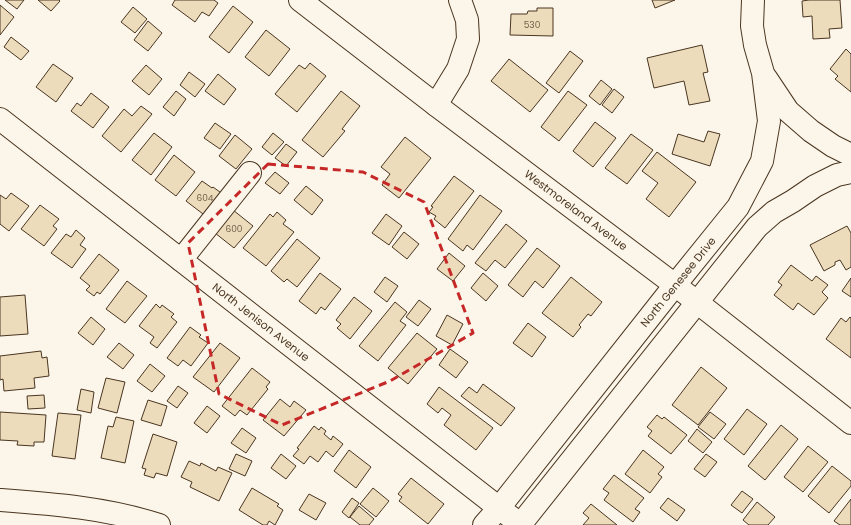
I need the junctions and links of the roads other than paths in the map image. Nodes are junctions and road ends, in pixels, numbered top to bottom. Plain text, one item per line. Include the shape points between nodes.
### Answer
1 (300, 0) edge
2 (460, 0) edge
3 (753, 0) edge
4 (763, 73) junction
5 (436, 105) junction
6 (0, 119) edge
7 (851, 155) edge
8 (851, 172) edge
9 (250, 173) dead end
10 (747, 190) junction
11 (774, 212) junction
12 (181, 260) junction
13 (675, 284) junction
14 (697, 302) junction
15 (851, 423) edge
16 (0, 500) edge
17 (499, 508) junction
18 (159, 525) edge
19 (484, 525) edge
20 (520, 525) edge

1 - 5 street, Westmoreland Avenue
2 - 5 street via 467,20 468,39 458,69
3 - 4 street, North Genesee Drive via 752,26
4 - 7 street via 788,112 811,131
4 - 10 street, North Genesee Drive via 769,121 762,161
5 - 13 street, Westmoreland Avenue
6 - 12 street, North Jenison Avenue
8 - 11 street via 837,175
9 - 12 street
10 - 11 street
10 - 13 street, North Genesee Drive via 738,207
11 - 14 street via 757,227
12 - 17 street, North Jenison Avenue
13 - 14 street, Westmoreland Avenue
13 - 17 street, North Genesee Drive
14 - 15 street, Westmoreland Avenue
14 - 20 street
16 - 18 street via 104,511
17 - 19 street, North Genesee Drive
17 - 20 street, North Jenison Avenue

